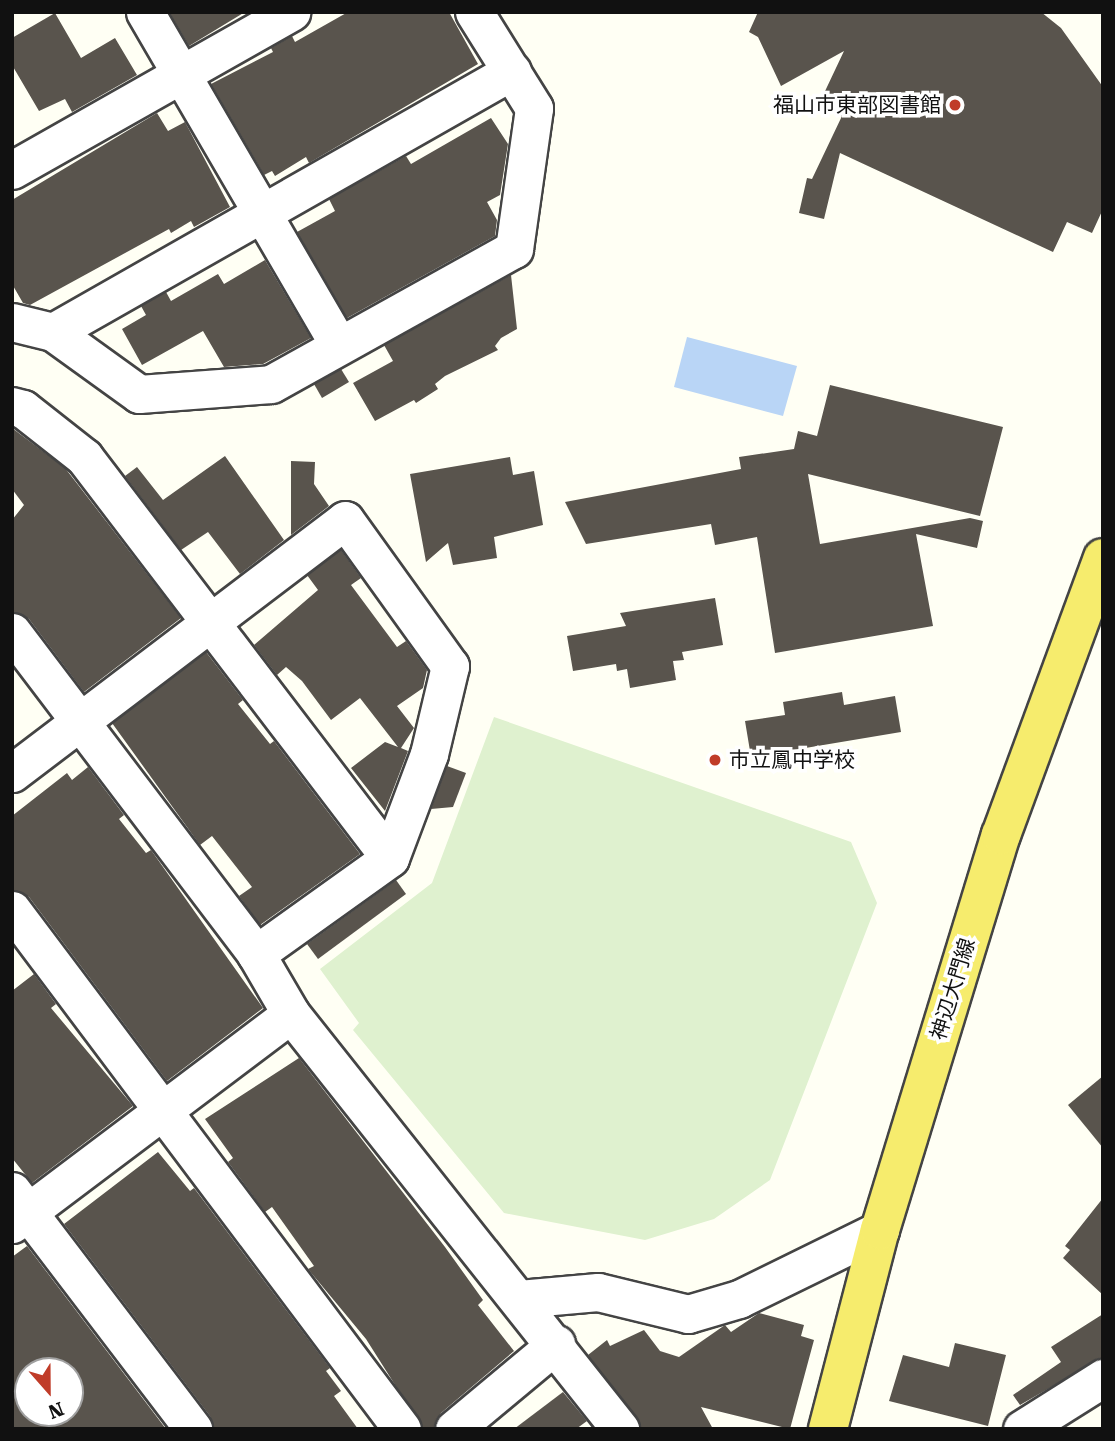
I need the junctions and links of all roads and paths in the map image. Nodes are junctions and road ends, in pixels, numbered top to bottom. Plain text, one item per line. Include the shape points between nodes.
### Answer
1 (145, 12) edge
2 (291, 12) edge
3 (474, 12) edge
4 (512, 71) junction
5 (181, 74) junction
6 (12, 170) edge
7 (261, 210) junction
8 (12, 322) edge
9 (53, 332) junction
10 (340, 345) junction
11 (12, 406) edge
12 (1103, 558) edge
13 (213, 621) junction
14 (12, 632) edge
15 (79, 722) junction
16 (12, 773) edge
17 (390, 858) junction
18 (12, 910) edge
19 (256, 954) junction
20 (291, 1014) junction
21 (161, 1112) junction
22 (17, 1209) edge
23 (880, 1230) junction
24 (519, 1299) junction
25 (556, 1344) junction
26 (1103, 1378) edge
27 (193, 1429) edge
28 (402, 1429) edge
29 (454, 1429) edge
30 (620, 1429) edge
31 (828, 1429) edge
32 (1022, 1429) edge

1 - 5 street
2 - 5 street
3 - 4 street
4 - 7 street
4 - 10 street via 534,108 514,249
5 - 6 street
5 - 7 street
7 - 9 street
7 - 10 street
8 - 9 street
9 - 10 street via 139,394 271,384
11 - 13 street via 23,409 84,457
12 - 23 main road, 神辺大門線 via 1001,835
13 - 15 street
13 - 17 street
13 - 17 street via 345,520 450,666 429,754
14 - 15 street
15 - 16 street
15 - 19 street
17 - 19 street
18 - 21 street
19 - 20 street
20 - 21 street
20 - 24 street
21 - 22 street
21 - 28 street
22 - 27 street
23 - 24 street via 739,1299 688,1314 597,1292
23 - 31 main road, 神辺大門線
24 - 25 street
25 - 29 street
25 - 30 street
26 - 32 street

